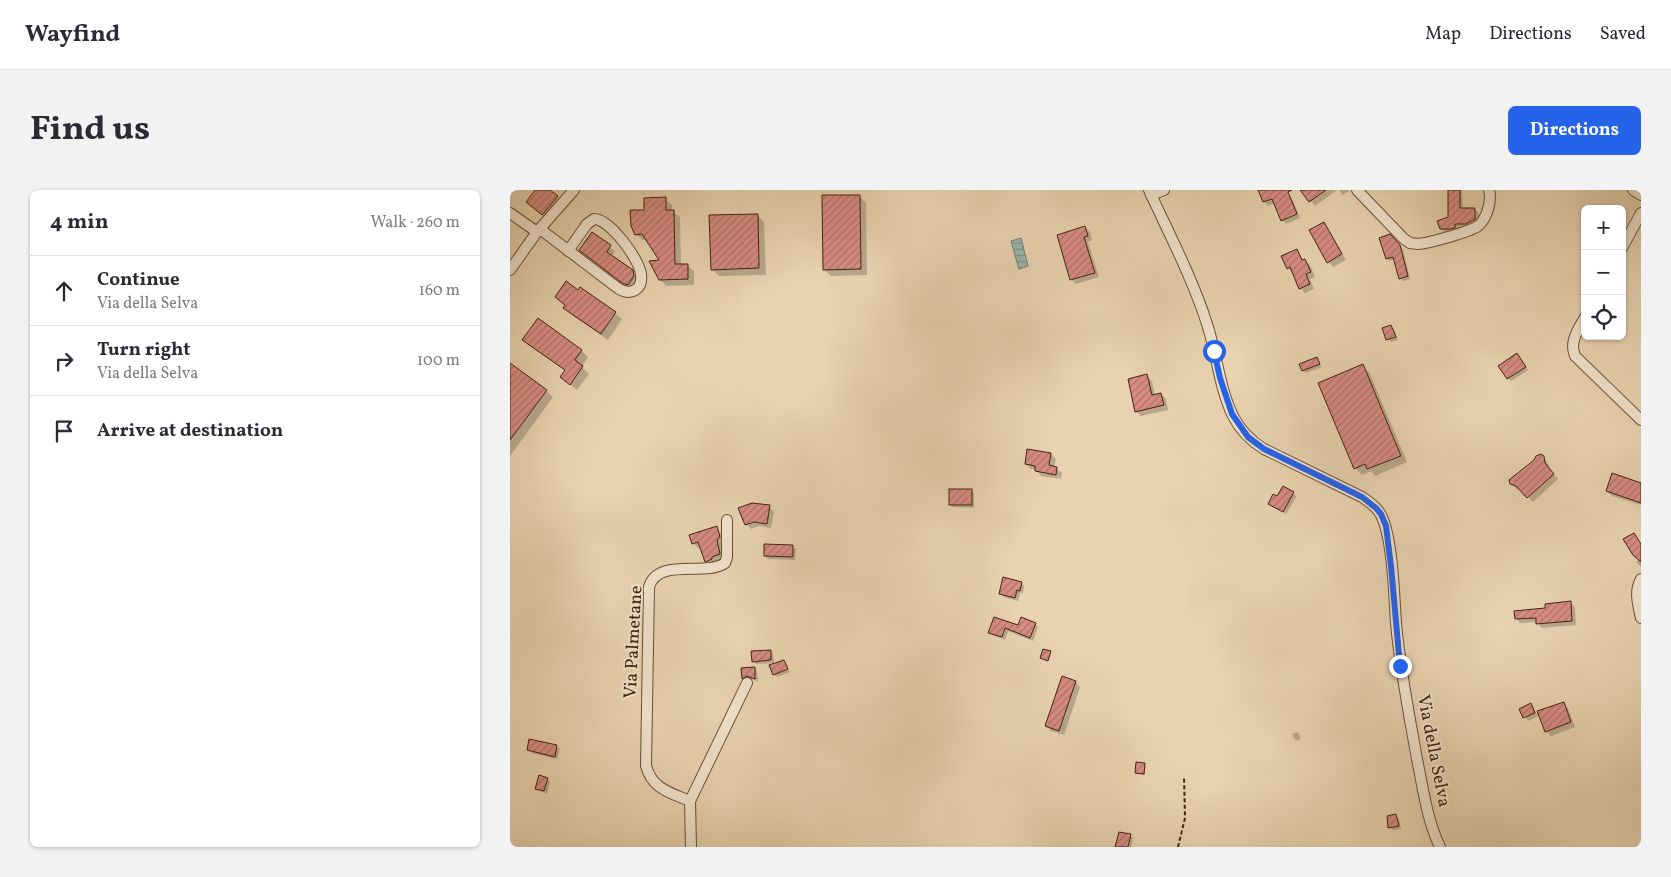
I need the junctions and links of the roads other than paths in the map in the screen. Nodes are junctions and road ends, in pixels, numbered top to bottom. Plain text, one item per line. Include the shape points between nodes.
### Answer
1 (574, 190) edge
2 (1164, 190) edge
3 (1357, 190) edge
4 (1489, 190) edge
5 (1633, 190) edge
6 (1150, 192) edge
7 (1641, 195) edge
8 (510, 213) edge
9 (1641, 213) edge
10 (538, 231) junction
11 (1626, 241) edge
12 (568, 251) junction
13 (510, 270) edge
14 (1581, 325) edge
15 (1641, 420) edge
16 (727, 520) dead end
17 (1641, 579) edge
18 (1641, 618) edge
19 (747, 683) dead end
20 (690, 801) junction
21 (691, 847) edge
22 (1440, 847) edge

1 - 10 street
2 - 6 street
3 - 4 street via 1404,239 1418,244 1477,226 1484,218 1490,199
5 - 7 street
6 - 22 street, Via della Selva via 1206,319 1223,388 1240,426 1264,449 1370,502 1383,518 1405,693 1430,819
8 - 10 street
9 - 11 street
10 - 12 street
10 - 13 street
12 - 12 street via 622,291 630,293 640,284 638,265 620,237 602,220 594,219 587,224
14 - 15 street via 1573,340 1575,356
16 - 20 street, Via Palmetane via 727,558 723,565 664,572 653,578 649,587 646,766 656,786
17 - 18 street via 1637,590
19 - 20 street
20 - 21 street

